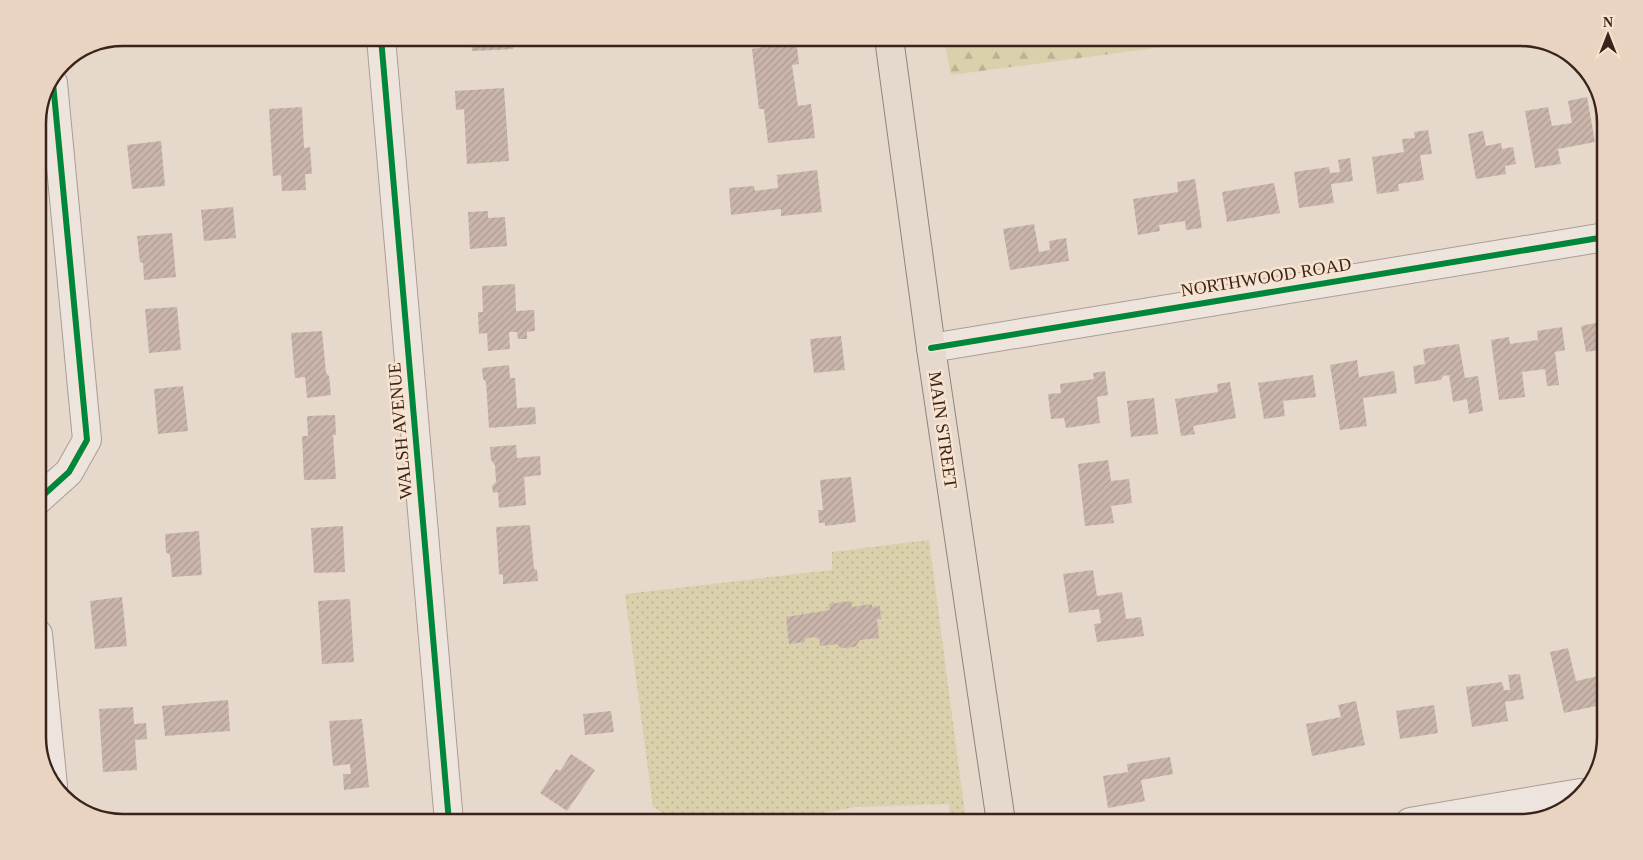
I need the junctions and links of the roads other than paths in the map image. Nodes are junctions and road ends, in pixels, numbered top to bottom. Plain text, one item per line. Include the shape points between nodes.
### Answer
1 (382, 46) edge
2 (890, 46) edge
3 (54, 90) edge
4 (1597, 238) edge
5 (931, 348) junction
6 (46, 493) edge
7 (46, 715) edge
8 (51, 764) edge
9 (1572, 794) edge
10 (448, 814) edge
11 (1000, 814) edge
12 (1457, 814) edge

1 - 10 street, WALSH AVENUE
2 - 5 main road, MAIN STREET
3 - 6 street via 87,440 69,472
4 - 5 street, NORTHWOOD ROAD
5 - 11 main road, MAIN STREET
7 - 8 street
9 - 12 street

